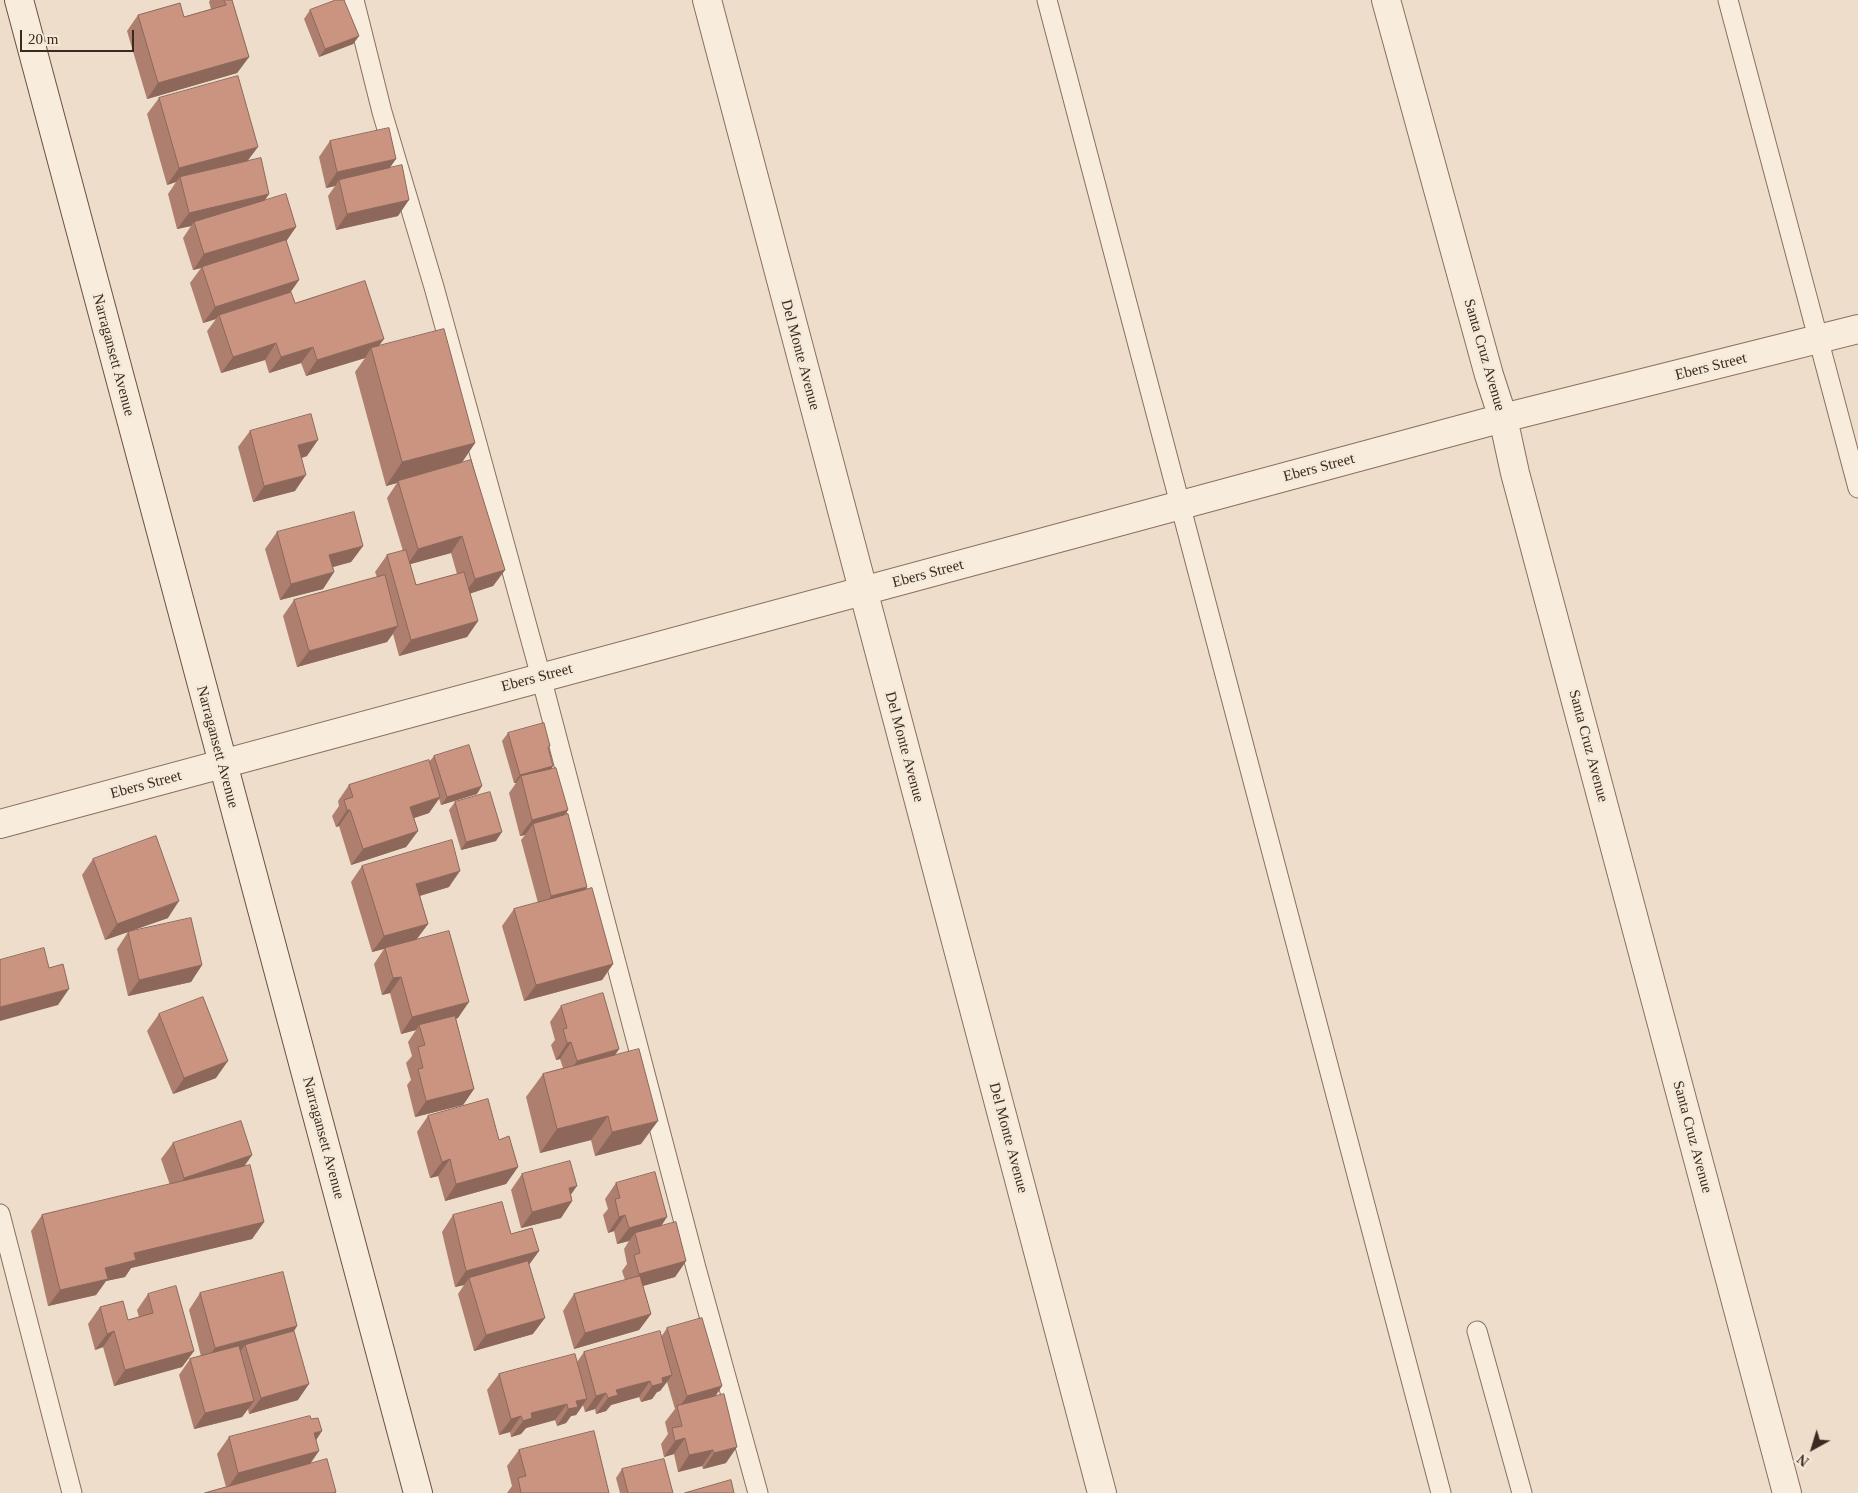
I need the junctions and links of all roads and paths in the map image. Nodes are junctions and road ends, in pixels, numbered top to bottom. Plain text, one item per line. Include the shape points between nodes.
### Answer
1 (19, 0) edge
2 (354, 0) edge
3 (707, 0) edge
4 (1047, 0) edge
5 (1386, 0) edge
6 (1728, 0) edge
7 (1858, 329) edge
8 (1818, 340) junction
9 (1503, 418) junction
10 (1858, 488) edge
11 (1180, 506) junction
12 (863, 591) junction
13 (541, 677) junction
14 (222, 765) junction
15 (0, 824) edge
16 (0, 1214) edge
17 (1477, 1331) dead end
18 (72, 1493) edge
19 (418, 1493) edge
20 (758, 1493) edge
21 (1102, 1493) edge
22 (1441, 1493) edge
23 (1522, 1493) edge
24 (1787, 1493) edge

1 - 14 street, Narragansett Avenue
2 - 13 lane via 382,112 434,286
3 - 12 street, Del Monte Avenue
4 - 11 lane
5 - 9 street, Santa Cruz Avenue
6 - 8 lane
7 - 8 street, Ebers Street
8 - 9 street, Ebers Street
8 - 10 lane
9 - 11 street, Ebers Street
9 - 24 street, Santa Cruz Avenue
11 - 12 street, Ebers Street
11 - 22 lane
12 - 13 street, Ebers Street
12 - 21 street, Del Monte Avenue
13 - 14 street, Ebers Street
13 - 20 lane
14 - 15 street, Ebers Street
14 - 19 street, Narragansett Avenue
16 - 18 lane
17 - 23 lane

